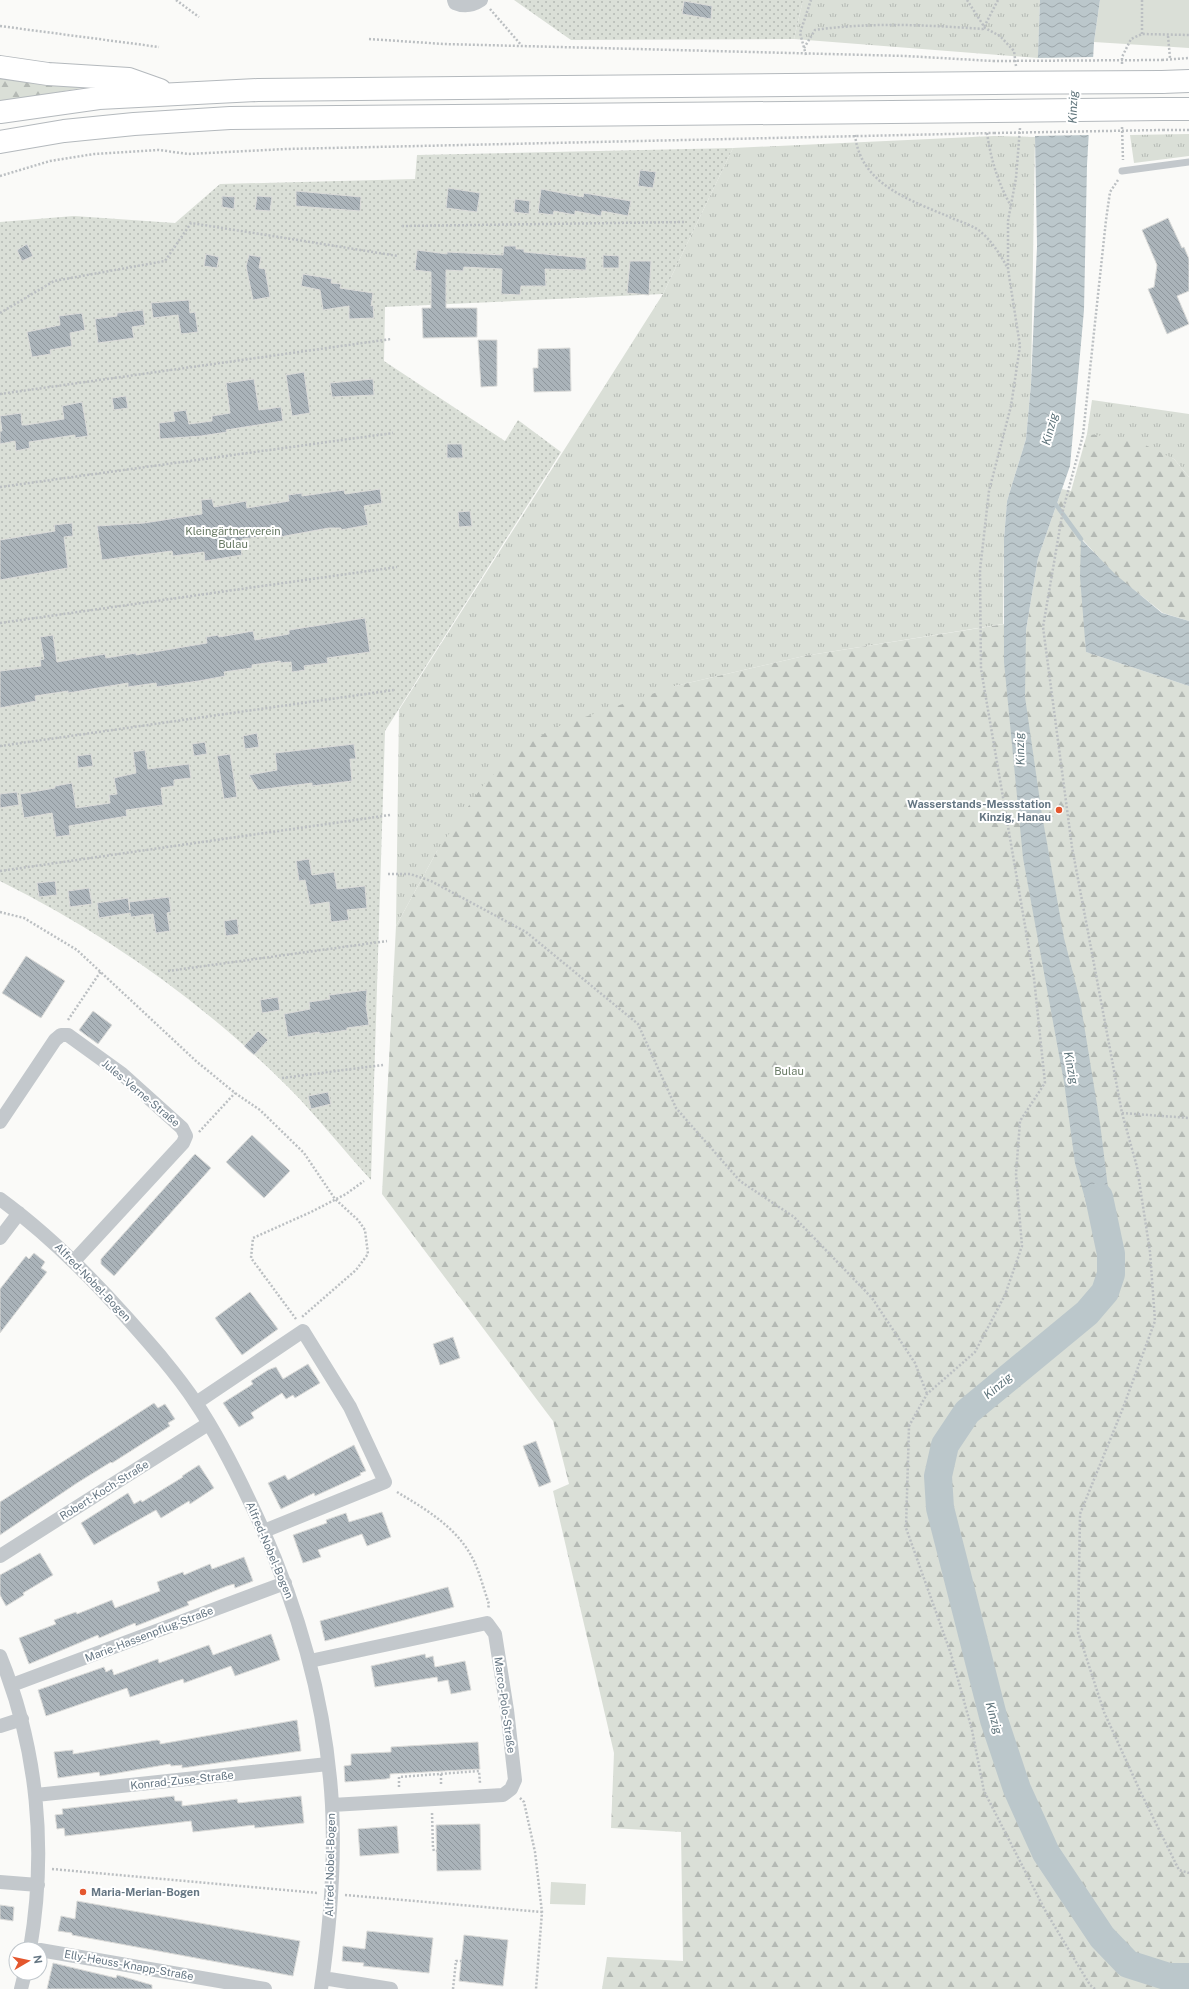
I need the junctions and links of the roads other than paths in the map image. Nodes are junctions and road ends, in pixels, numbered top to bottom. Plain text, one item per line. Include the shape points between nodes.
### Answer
1 (454, 0) edge
2 (485, 3) edge
3 (0, 66) edge
4 (1189, 82) edge
5 (169, 93) junction
6 (1189, 109) edge
7 (0, 112) edge
8 (0, 142) edge
9 (1189, 162) edge
10 (1122, 171) road end
11 (0, 1122) edge
12 (0, 1199) edge
13 (19, 1213) junction
14 (0, 1238) edge
15 (74, 1261) junction
16 (196, 1403) junction
17 (208, 1424) junction
18 (264, 1531) junction
19 (0, 1556) edge
20 (285, 1583) junction
21 (0, 1656) edge
22 (310, 1662) junction
23 (12, 1686) junction
24 (22, 1719) junction
25 (0, 1726) edge
26 (328, 1764) junction
27 (36, 1795) junction
28 (332, 1804) junction
29 (0, 1882) edge
30 (38, 1885) junction
31 (34, 1941) edge
32 (48, 1952) edge
33 (322, 1984) edge
34 (265, 1989) edge
35 (391, 1989) edge

1 - 2 street via 462,6
3 - 5 highway via 48,74 129,79
4 - 5 highway, bridge via 314,89
5 - 7 highway via 99,98
6 - 8 highway, bridge via 1162,119 994,111 230,118 64,131
9 - 10 lane
11 - 15 street, Jules-Verne-Straße via 55,1040 61,1035 68,1035 122,1074 182,1128 186,1136 183,1143
12 - 13 street, Alfred-Nobel-Bogen
13 - 14 street
13 - 15 street, Alfred-Nobel-Bogen
15 - 16 street, Alfred-Nobel-Bogen via 158,1352
16 - 17 street, Alfred-Nobel-Bogen
16 - 18 street via 303,1331 350,1407 384,1482
17 - 18 street, Alfred-Nobel-Bogen via 230,1461
17 - 19 street, Robert-Koch-Straße
18 - 20 street, Alfred-Nobel-Bogen
20 - 22 street, Alfred-Nobel-Bogen
20 - 23 street, Marie-Hassenpflug-Straße
21 - 23 street
22 - 26 street, Alfred-Nobel-Bogen
22 - 28 street, Marco-Polo-Straße via 486,1623 495,1634 507,1710 515,1780 511,1789 503,1794
23 - 24 street
24 - 25 street
24 - 27 street
26 - 27 street, Konrad-Zuse-Straße
26 - 28 street, Alfred-Nobel-Bogen
27 - 30 street
28 - 33 street, Alfred-Nobel-Bogen via 331,1894
29 - 30 street
30 - 31 street
32 - 34 street, Elly-Heuss-Knapp-Straße
33 - 35 street

